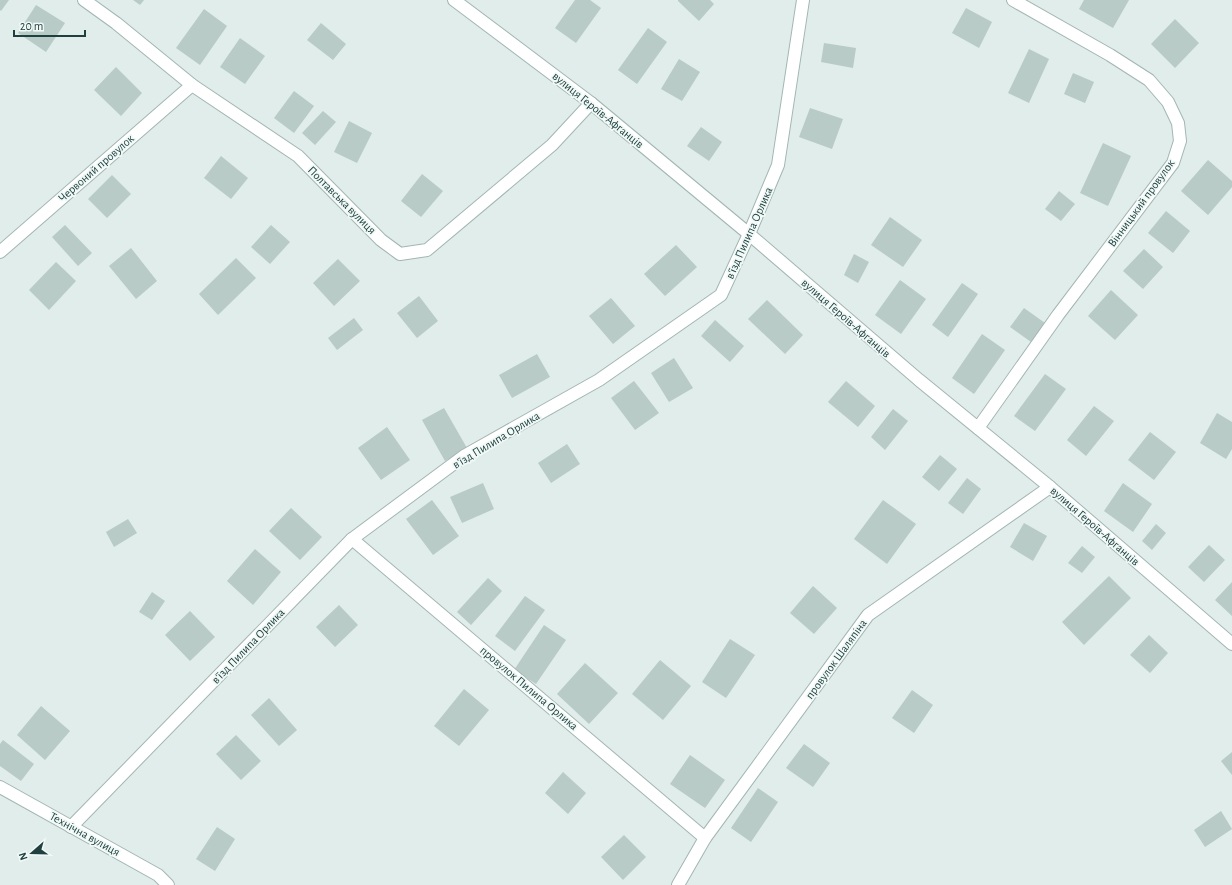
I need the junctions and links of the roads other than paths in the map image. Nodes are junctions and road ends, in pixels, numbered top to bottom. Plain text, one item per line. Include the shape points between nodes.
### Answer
1 (84, 0) edge
2 (454, 0) edge
3 (803, 0) edge
4 (1013, 0) edge
5 (192, 84) junction
6 (590, 103) junction
7 (749, 234) junction
8 (0, 252) edge
9 (978, 428) junction
10 (1050, 487) junction
11 (352, 539) junction
12 (1232, 644) edge
13 (0, 787) edge
14 (71, 827) junction
15 (705, 838) junction
16 (168, 885) edge
17 (678, 885) edge

1 - 5 street, Полтавська вулиця
2 - 6 street, вулиця Героїв-Афганців
3 - 7 street, в'їзд Пилипа Орлика via 778,165
4 - 9 street, Вінницький провулок via 1149,80 1168,102 1178,123 1180,141 1173,164 1058,315
5 - 6 street, Полтавська вулиця via 298,156 380,240 400,254 427,250 552,146
5 - 8 street, Червоний провулок
6 - 7 street, вулиця Героїв-Афганців
7 - 9 street, вулиця Героїв-Афганців
7 - 11 street, в'їзд Пилипа Орлика via 721,295 599,380 464,456
9 - 10 street, вулиця Героїв-Афганців
10 - 12 street, вулиця Героїв-Афганців
10 - 15 street, провулок Шаляпіна via 868,615
11 - 14 street, в'їзд Пилипа Орлика
11 - 15 street, провулок Пилипа Орлика
13 - 14 street, Технічна вулиця
14 - 16 street, Технічна вулиця via 158,875
15 - 17 street, провулок Шаляпіна

